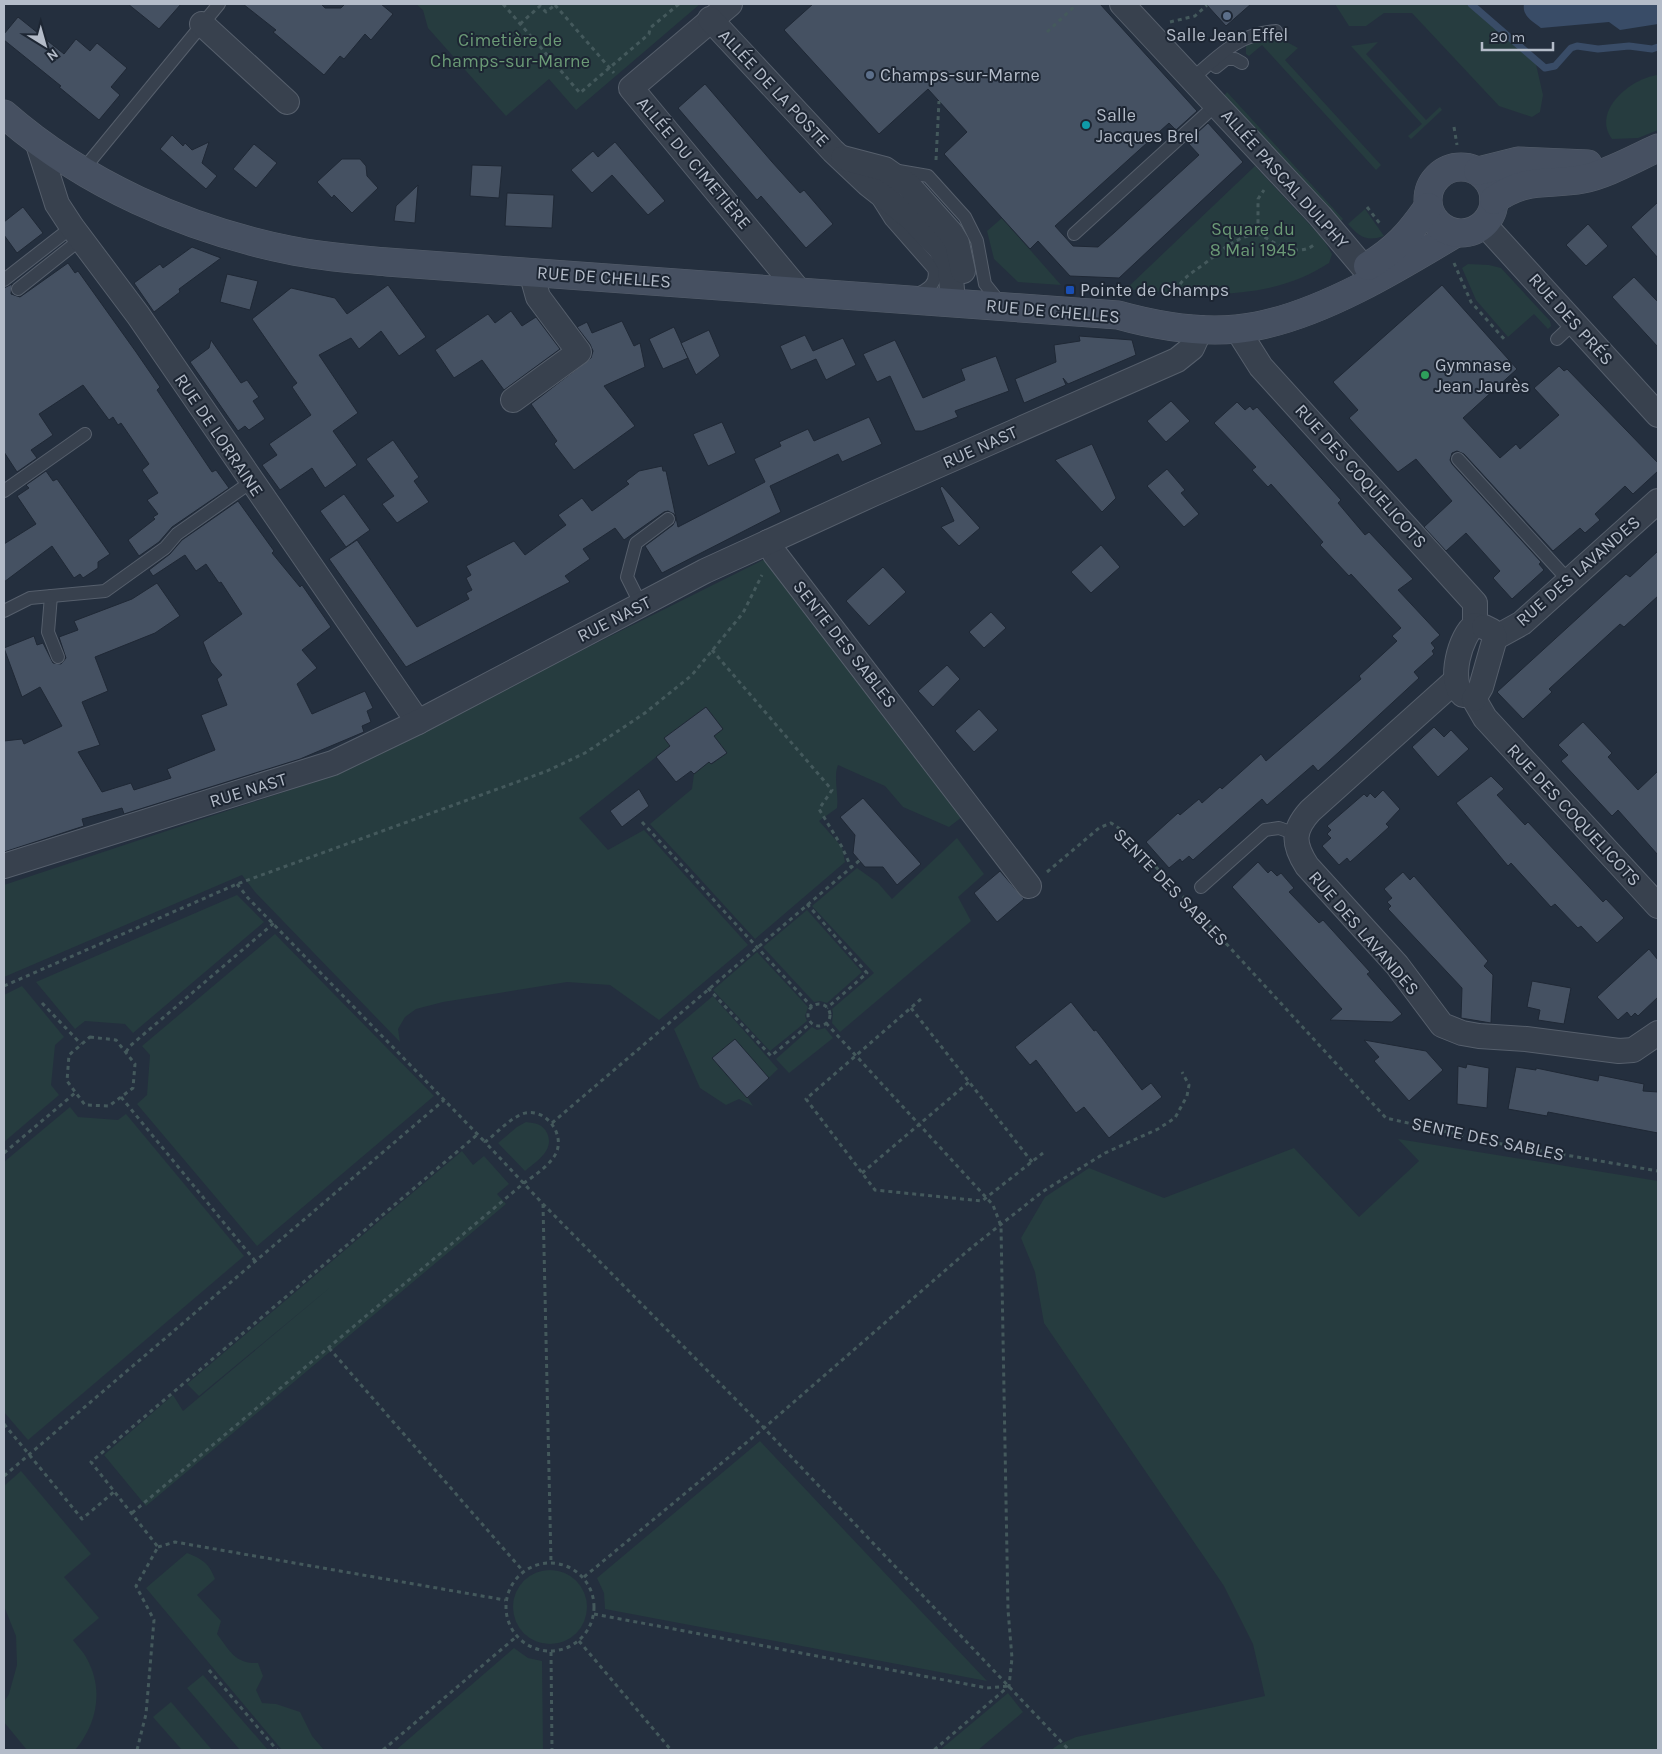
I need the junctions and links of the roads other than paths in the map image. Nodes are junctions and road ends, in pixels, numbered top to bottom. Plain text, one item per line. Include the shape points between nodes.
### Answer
1 (218, 4) edge
2 (730, 4) edge
3 (1122, 4) edge
4 (710, 20) junction
5 (202, 24) junction
6 (1276, 31) dead end
7 (1242, 63) dead end
8 (1195, 81) junction
9 (287, 102) dead end
10 (1217, 104) junction
11 (4, 114) edge
12 (37, 141) junction
13 (1658, 148) edge
14 (1620, 165) junction
15 (82, 171) junction
16 (1478, 171) junction
17 (876, 176) junction
18 (1428, 207) junction
19 (1489, 212) junction
20 (77, 233) junction
21 (1456, 233) junction
22 (1074, 234) dead end
23 (1364, 268) junction
24 (531, 272) junction
25 (4, 280) edge
26 (18, 289) dead end
27 (800, 292) junction
28 (906, 300) junction
29 (963, 303) junction
30 (1002, 306) junction
31 (1118, 315) junction
32 (1574, 323) junction
33 (1201, 328) junction
34 (1237, 328) junction
35 (1557, 339) dead end
36 (513, 400) dead end
37 (1658, 415) edge
38 (86, 434) dead end
39 (1458, 459) dead end
40 (251, 482) junction
41 (4, 491) edge
42 (1658, 501) edge
43 (668, 519) dead end
44 (772, 548) junction
45 (1569, 581) junction
46 (51, 596) junction
47 (641, 605) junction
48 (4, 611) edge
49 (1475, 624) junction
50 (1495, 638) junction
51 (58, 657) dead end
52 (1455, 681) junction
53 (1474, 699) junction
54 (418, 722) junction
55 (1296, 834) junction
56 (4, 866) edge
57 (1029, 886) road end
58 (1201, 887) dead end
59 (1658, 906) edge
60 (1658, 1033) edge

1 - 5 lane
2 - 4 street, ALLÉE DU CIMETIÈRE
3 - 8 street, ALLÉE PASCAL DULPHY
4 - 17 street, ALLÉE DE LA POSTE via 839,156
4 - 27 street, ALLÉE DU CIMETIÈRE via 631,88
5 - 9 street
5 - 15 lane
6 - 8 lane via 1245,37
7 - 8 lane via 1226,59
8 - 10 street, ALLÉE PASCAL DULPHY
10 - 22 lane
10 - 23 street, ALLÉE PASCAL DULPHY
11 - 12 main road, RUE DE CHELLES
12 - 15 main road, RUE DE CHELLES
12 - 20 street, RUE DE LORRAINE via 57,204
13 - 14 main road
14 - 16 main road via 1518,161
14 - 19 main road via 1585,179 1520,185
15 - 24 main road, RUE DE CHELLES via 170,214 273,247 353,258
16 - 18 main road via 1457,166 1437,176 1431,185
16 - 19 main road via 1493,189
17 - 28 lane via 892,220 934,269 933,284 928,290
17 - 29 street, ALLÉE DE LA POSTE via 947,257
17 - 30 lane via 928,176 965,217 977,241 985,284
18 - 21 main road via 1438,224
18 - 23 main road via 1396,248
19 - 21 main road via 1466,233
19 - 32 street, RUE DES PRÉS
20 - 25 lane
20 - 26 lane
20 - 40 street, RUE DE LORRAINE via 138,315
21 - 34 main road, RUE DE CHELLES via 1411,260 1307,310 1272,322
23 - 31 main road via 1305,296 1257,310 1224,314 1155,311
24 - 27 main road, RUE DE CHELLES
24 - 36 street via 538,297 579,352
27 - 28 main road, RUE DE CHELLES
28 - 29 main road, RUE DE CHELLES
29 - 30 main road, RUE DE CHELLES
30 - 31 main road, RUE DE CHELLES
31 - 33 main road, RUE DE CHELLES via 1152,324
32 - 35 lane
32 - 37 street, RUE DES PRÉS
33 - 34 main road, RUE DE CHELLES
33 - 44 street, RUE NAST via 1192,348 1177,360
34 - 49 street, RUE DES COQUELICOTS via 1261,367 1475,603
38 - 41 lane
39 - 45 lane
40 - 46 lane via 176,534 165,548 105,591
40 - 54 street, RUE DE LORRAINE
42 - 45 street, RUE DES LAVANDES
43 - 47 lane via 636,543 627,577
44 - 47 street, RUE NAST via 705,571
44 - 57 street, SENTE DES SABLES
45 - 50 street, RUE DES LAVANDES via 1522,623
46 - 48 lane via 30,598
46 - 51 lane via 48,632
47 - 54 street, RUE NAST
49 - 50 street via 1488,628
49 - 52 street via 1465,636
50 - 53 street via 1481,687
52 - 53 street, RUE DES COQUELICOTS via 1460,693
52 - 55 street via 1310,811
53 - 59 street, RUE DES COQUELICOTS via 1485,718
54 - 56 street, RUE NAST via 333,763
55 - 58 lane via 1279,828 1265,830
55 - 60 street, RUE DES LAVANDES via 1296,844 1307,866 1397,965 1442,1024 1479,1036 1526,1038 1619,1052 1633,1050

